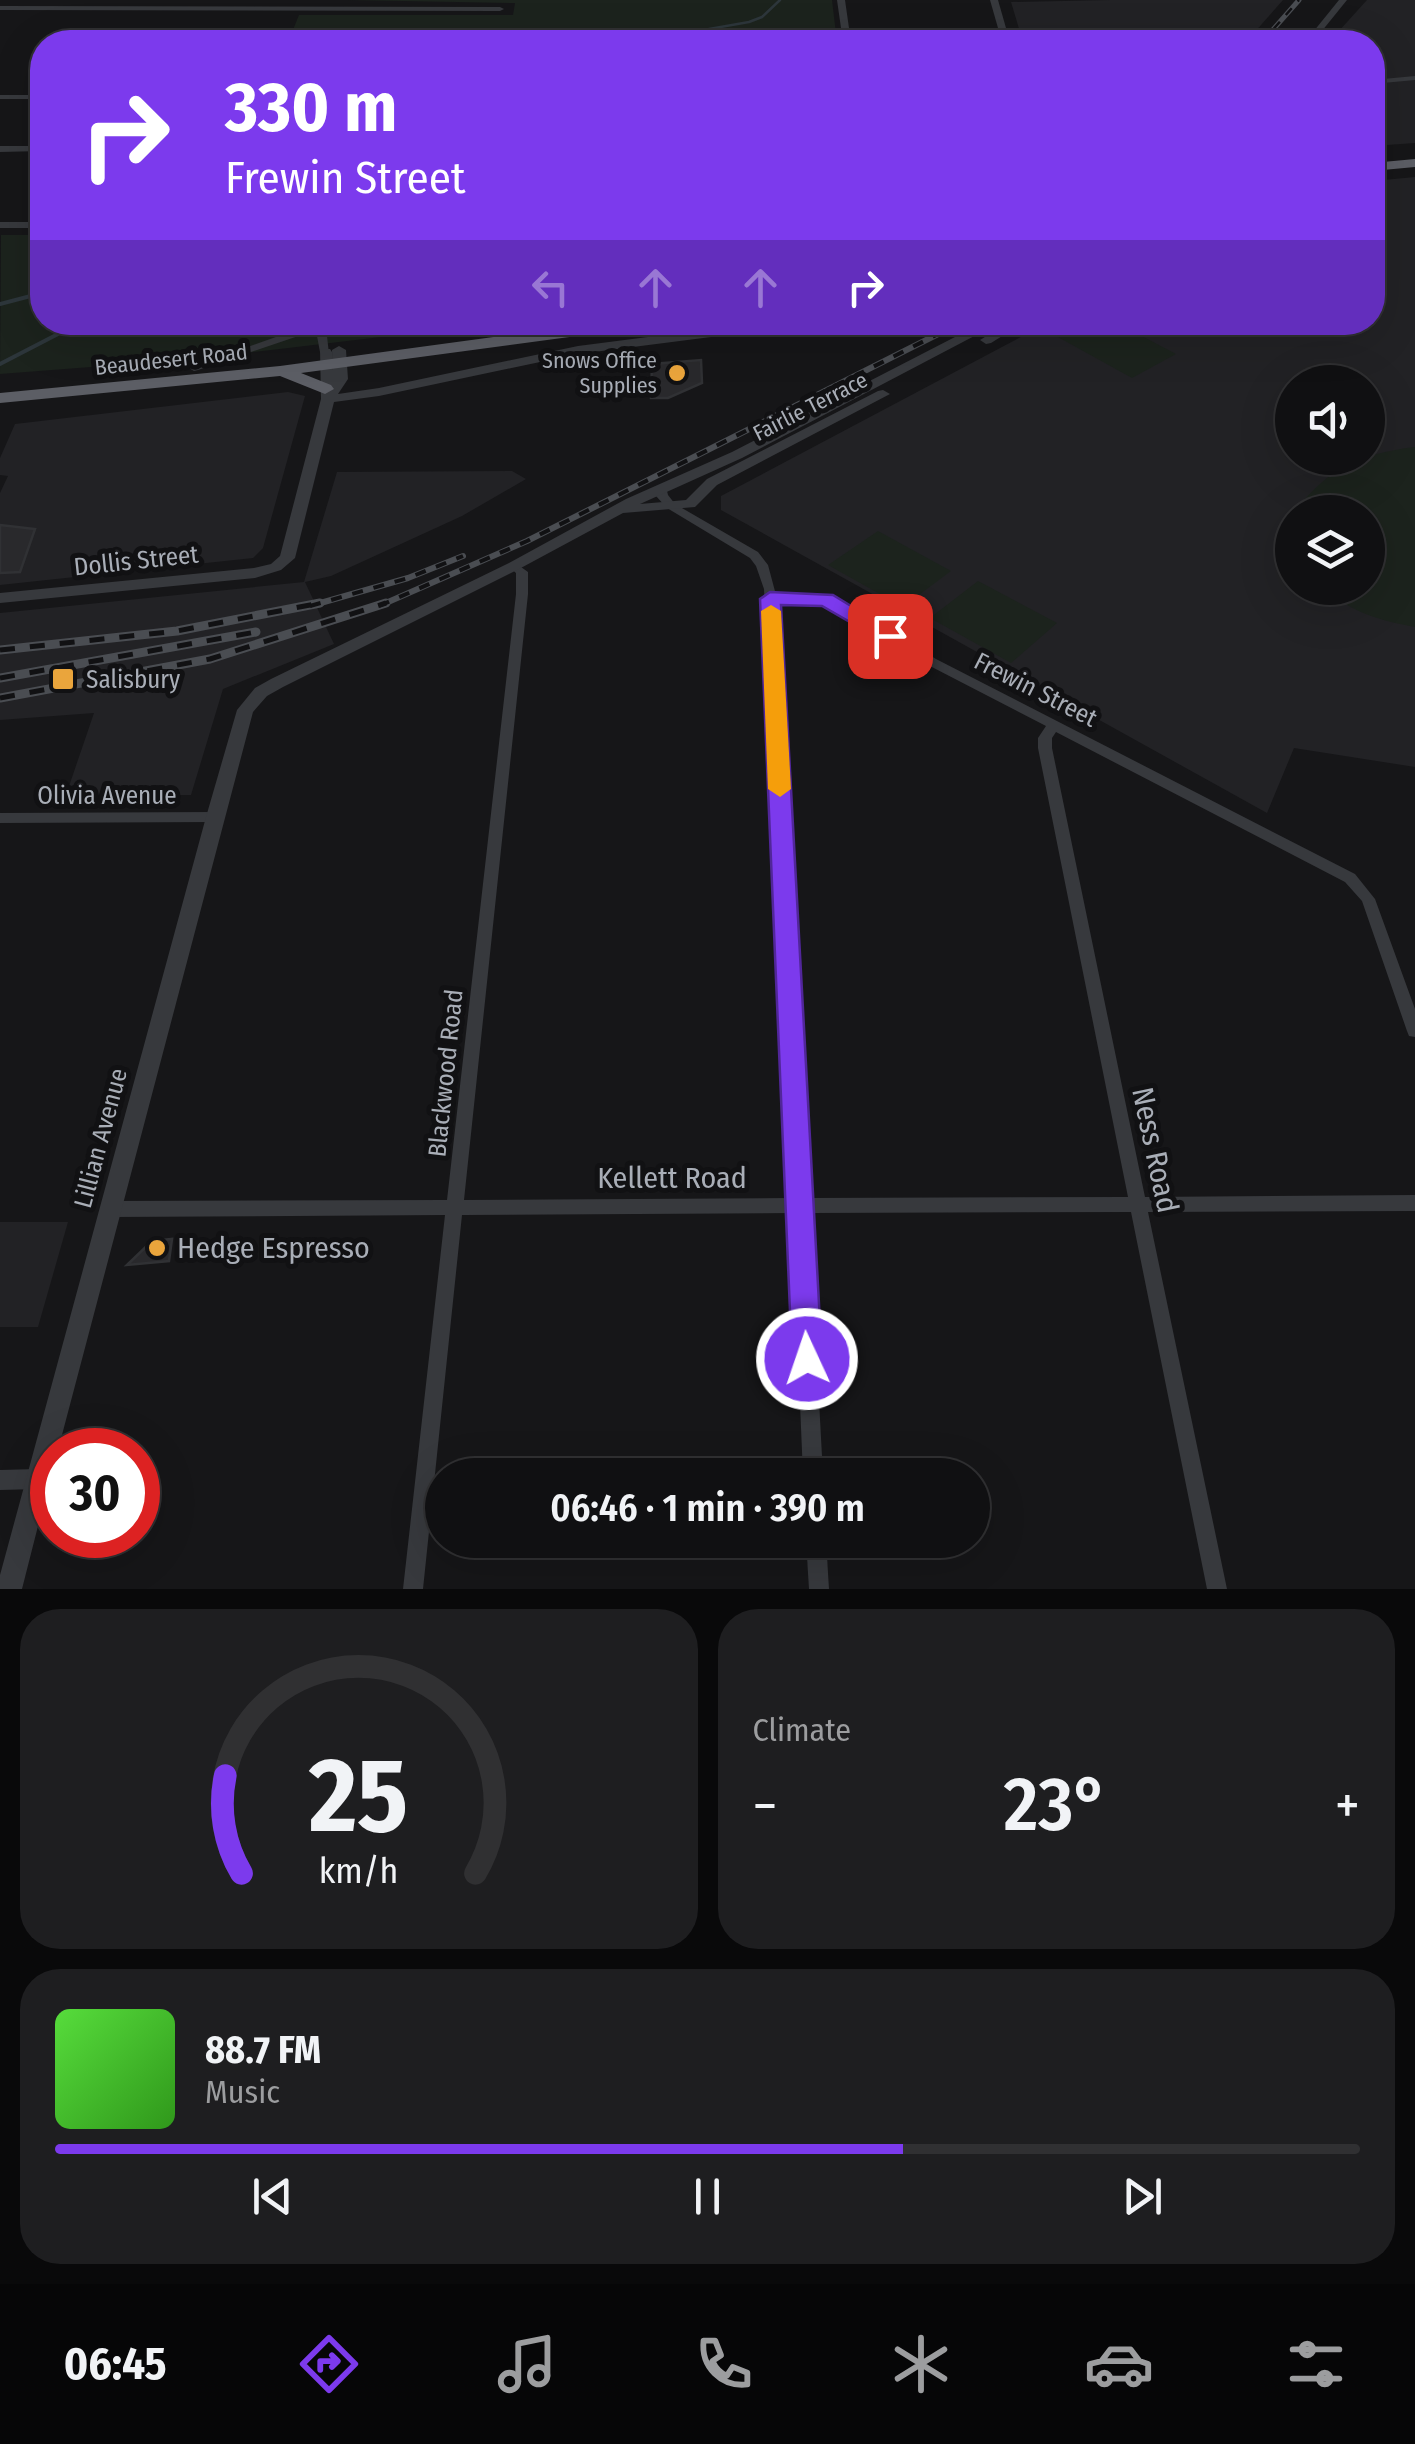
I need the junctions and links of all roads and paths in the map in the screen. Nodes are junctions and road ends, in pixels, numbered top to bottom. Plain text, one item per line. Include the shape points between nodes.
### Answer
1 (842, 0) edge
2 (994, 0) edge
3 (1343, 0) edge
4 (0, 8) edge
5 (500, 9) dead end
6 (846, 30) edge
7 (1003, 30) edge
8 (1319, 30) edge
9 (1415, 78) edge
10 (1385, 81) edge
11 (0, 97) edge
12 (30, 97) edge
13 (0, 149) edge
14 (30, 149) edge
15 (1415, 156) edge
16 (1385, 159) edge
17 (0, 225) edge
18 (30, 225) edge
19 (293, 335) edge
20 (323, 335) edge
21 (479, 335) edge
22 (528, 335) edge
23 (696, 335) edge
24 (970, 335) edge
25 (993, 335) edge
26 (333, 357) junction
27 (194, 368) junction
28 (280, 370) junction
29 (0, 385) edge
30 (12, 392) edge
31 (326, 394) junction
32 (662, 489) junction
33 (696, 500) junction
34 (670, 506) junction
35 (621, 510) junction
36 (714, 529) junction
37 (514, 566) junction
38 (0, 598) edge
39 (770, 599) junction
40 (249, 704) joint
41 (1054, 724) junction
42 (215, 817) junction
43 (0, 818) edge
44 (1415, 1031) edge
45 (1415, 1202) edge
46 (1138, 1203) junction
47 (800, 1205) junction
48 (455, 1207) junction
49 (110, 1209) junction
50 (52, 1428) edge
51 (812, 1458) edge
52 (0, 1480) edge
53 (30, 1480) edge
54 (30, 1510) edge
55 (817, 1558) edge
56 (9, 1589) edge
57 (413, 1589) edge
58 (819, 1589) edge
59 (1217, 1589) edge

1 - 6 street
2 - 7 street
3 - 8 street
4 - 5 street
9 - 10 street
11 - 12 street
13 - 14 street
15 - 16 highway
17 - 18 street
19 - 27 street, Beaudesert Road
20 - 26 street, Beaudesert Road
21 - 26 highway, Beaudesert Road
22 - 26 highway, Beaudesert Road
23 - 31 street via 578,350 379,392
24 - 32 street, Fairlie Terrace
25 - 33 street, Fairlie Terrace via 712,482
26 - 27 highway, Beaudesert Road
26 - 28 highway, Beaudesert Road
26 - 31 street via 341,379
27 - 30 highway, Beaudesert Road
28 - 30 highway, Beaudesert Road
28 - 31 highway
29 - 30 highway, Beaudesert Road
31 - 38 street, Dollis Street via 290,547 276,567
32 - 34 street
32 - 35 street, Fairlie Terrace
33 - 34 street, Fairlie Terrace
33 - 36 street
34 - 35 street, Fairlie Terrace
34 - 36 street
35 - 37 street, Fairlie Terrace
36 - 39 street via 762,565
37 - 40 street, Fairlie Terrace via 276,684
37 - 48 street, Blackwood Road via 522,572 522,594
39 - 41 street, Frewin Street via 838,604 932,662
39 - 47 street
40 - 42 street, Lillian Avenue
41 - 44 street, Frewin Street via 1360,888
41 - 46 street, Ness Road via 1045,748
42 - 43 street, Olivia Avenue
42 - 49 street, Lillian Avenue
45 - 46 street, Kellett Road
46 - 47 street, Kellett Road
46 - 59 street, Ness Road
47 - 48 street, Kellett Road
47 - 51 street
48 - 49 street, Kellett Road
48 - 57 street, Blackwood Road
49 - 50 street, Lillian Avenue
52 - 53 street
54 - 56 street, Lillian Avenue
55 - 58 street

